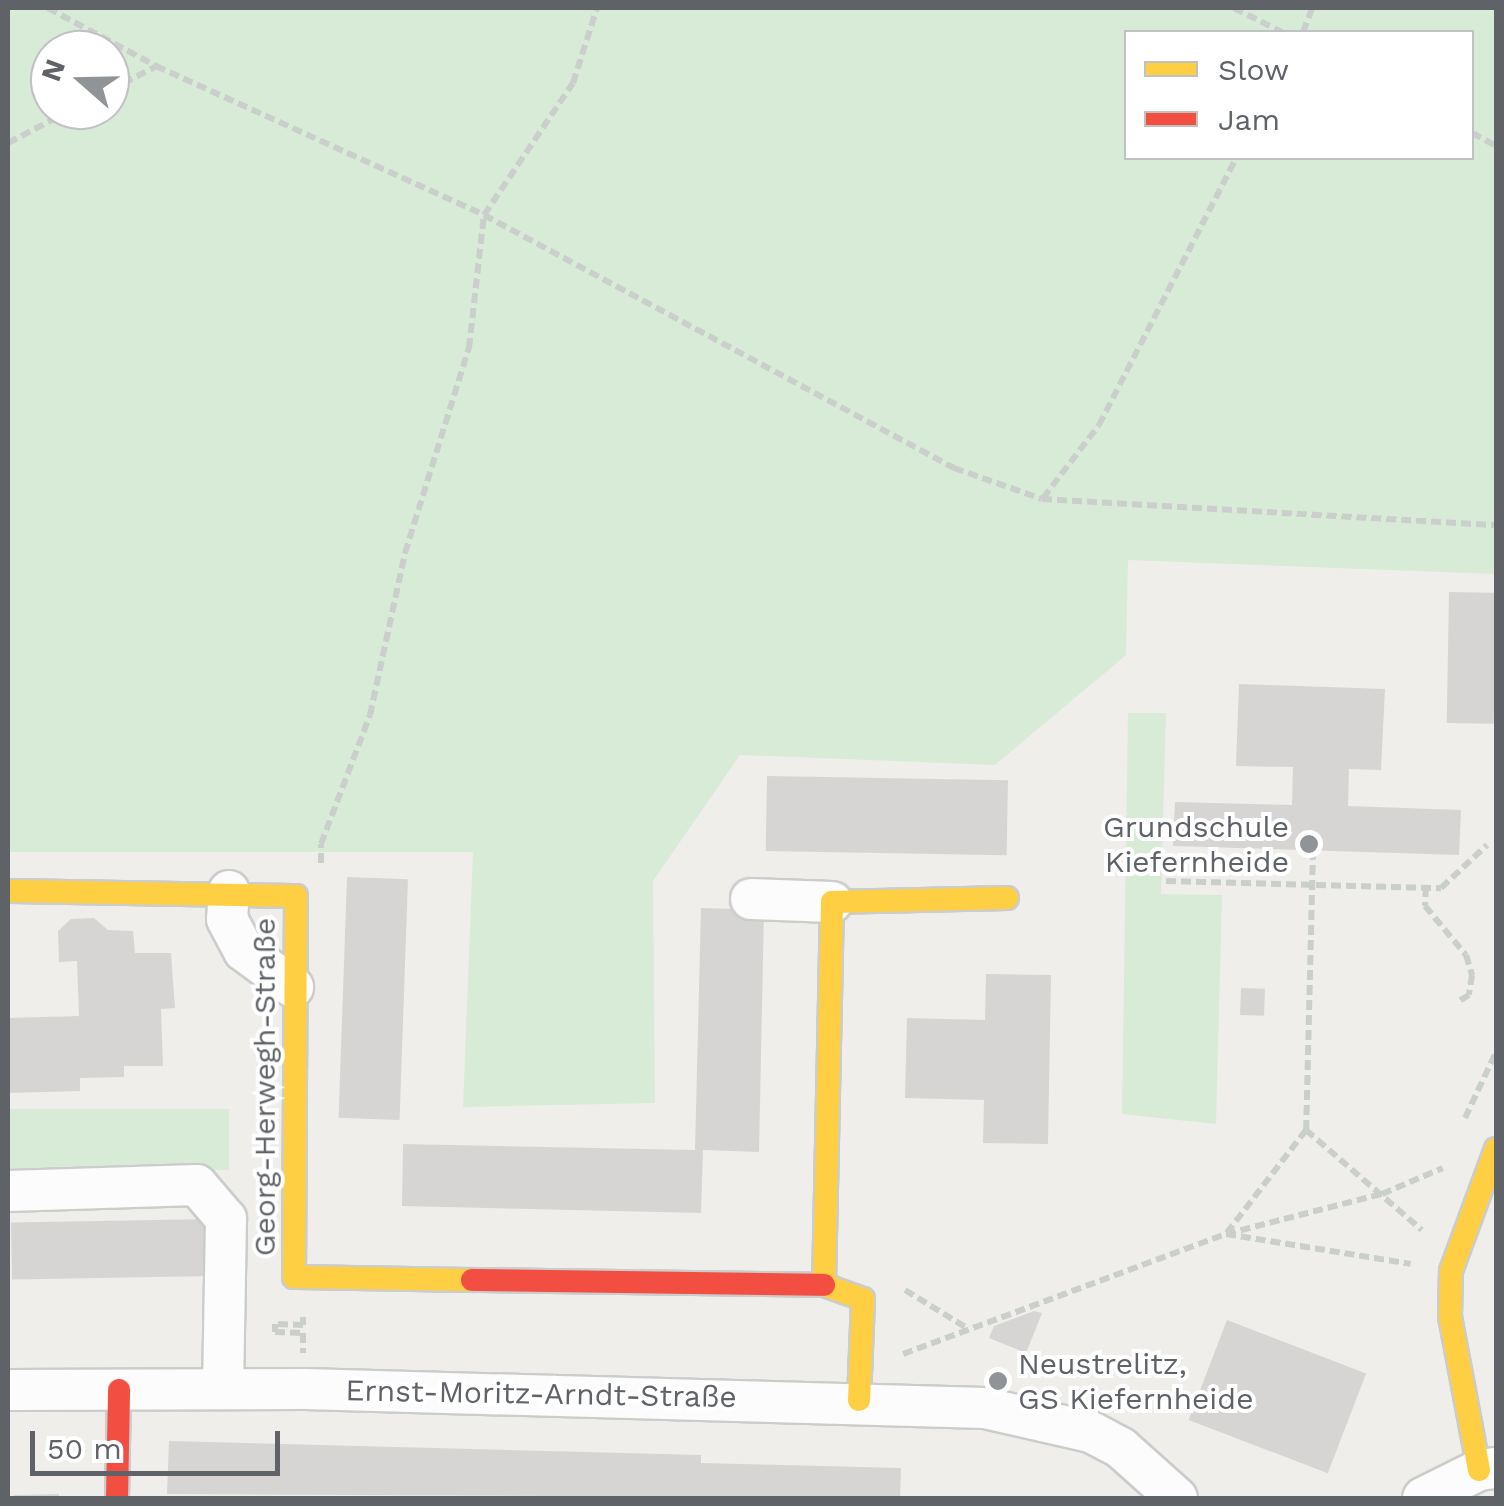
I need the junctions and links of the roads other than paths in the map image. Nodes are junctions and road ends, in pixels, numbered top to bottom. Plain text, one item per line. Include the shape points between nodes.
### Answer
1 (229, 891) junction
2 (8, 892) edge
3 (1008, 898) dead end
4 (751, 900) dead end
5 (832, 902) junction
6 (294, 987) junction
7 (1496, 1149) edge
8 (8, 1191) edge
9 (824, 1285) junction
10 (9, 1386) edge
11 (223, 1388) junction
12 (119, 1390) junction
13 (859, 1400) junction
14 (1488, 1469) edge
15 (117, 1498) edge
16 (1177, 1498) edge
17 (1423, 1498) edge

1 - 2 street, Georg-Herwegh-Straße
1 - 6 street via 227,919 244,951
1 - 6 street, Georg-Herwegh-Straße via 296,896
3 - 5 street
4 - 5 street
5 - 9 street
6 - 9 street, Georg-Herwegh-Straße via 294,1276
7 - 14 street via 1453,1260 1450,1317
8 - 11 street via 197,1185 226,1218
9 - 13 street via 863,1300
10 - 12 street, Ernst-Moritz-Arndt-Straße
11 - 12 street, Ernst-Moritz-Arndt-Straße
11 - 13 street, Ernst-Moritz-Arndt-Straße
12 - 15 street
13 - 16 street, Ernst-Moritz-Arndt-Straße via 984,1408 1090,1432 1120,1448
14 - 17 street

